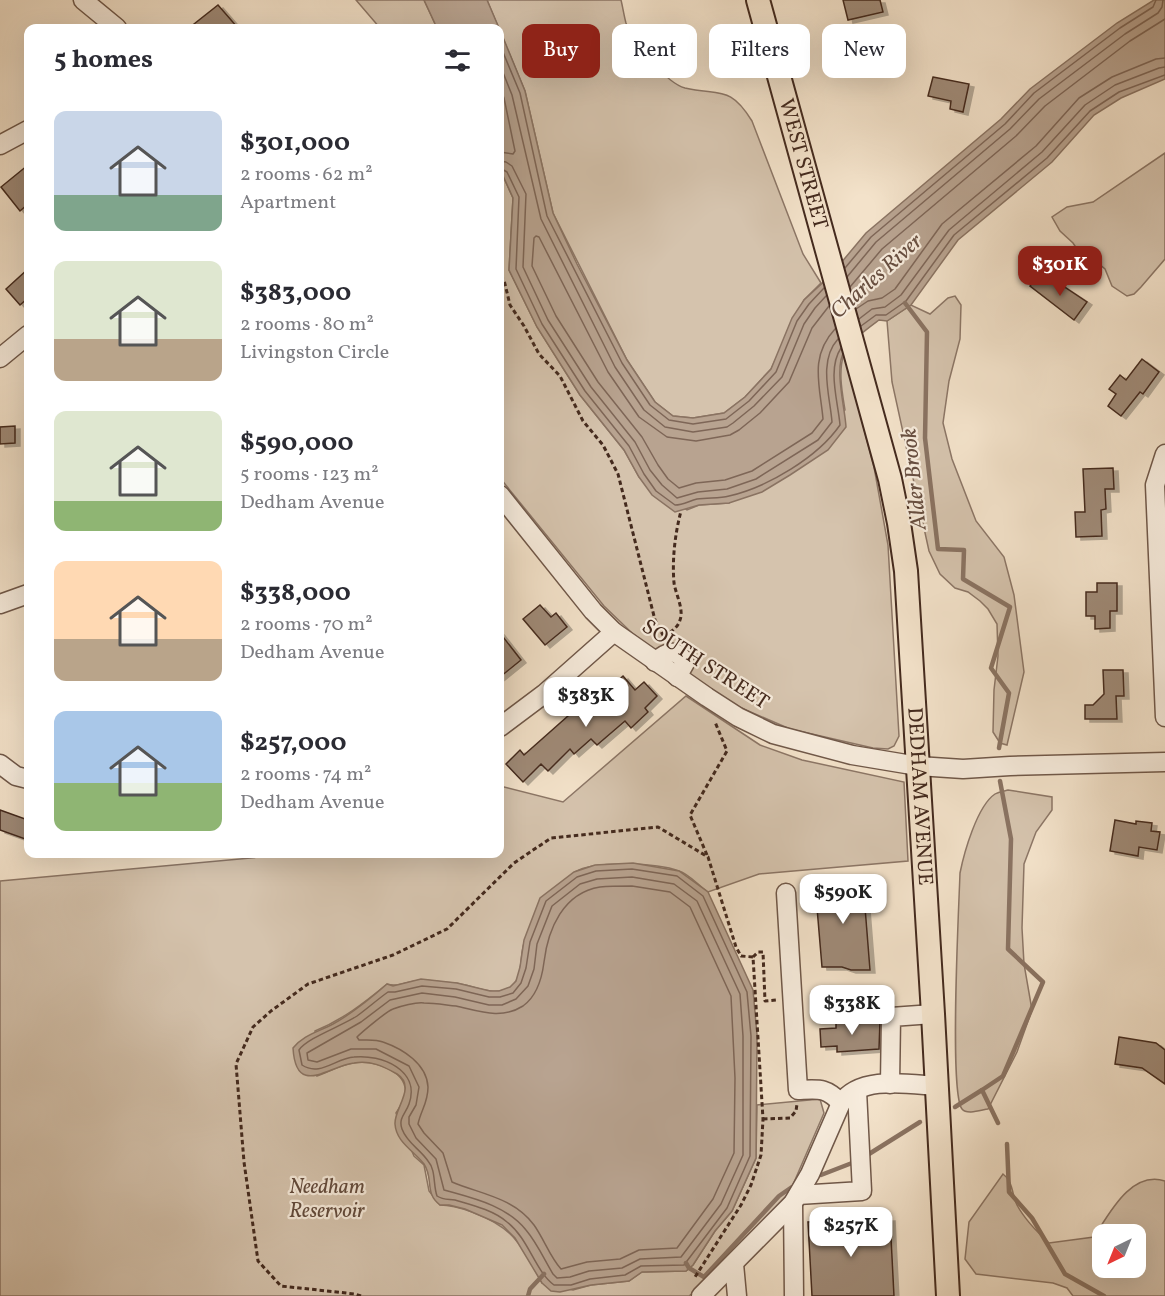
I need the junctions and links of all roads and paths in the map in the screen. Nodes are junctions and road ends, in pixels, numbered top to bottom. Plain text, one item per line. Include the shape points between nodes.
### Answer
1 (83, 0) edge
2 (758, 0) edge
3 (112, 24) edge
4 (24, 132) edge
5 (0, 145) edge
6 (504, 280) edge
7 (842, 303) joint
8 (24, 337) edge
9 (2, 350) edge
10 (1165, 454) edge
11 (504, 500) edge
12 (681, 511) dead end
13 (24, 595) edge
14 (0, 604) edge
15 (614, 632) junction
16 (663, 650) junction
17 (704, 695) junction
18 (1165, 717) edge
19 (504, 724) edge
20 (1165, 762) edge
21 (0, 765) edge
22 (918, 766) junction
23 (24, 778) edge
24 (708, 857) junction
25 (786, 893) dead end
26 (753, 957) junction
27 (793, 1000) junction
28 (933, 1014) junction
29 (890, 1084) junction
30 (937, 1086) junction
31 (798, 1090) junction
32 (857, 1091) junction
33 (841, 1103) junction
34 (763, 1119) junction
35 (795, 1199) junction
36 (734, 1264) junction
37 (702, 1267) dead end
38 (361, 1296) edge
39 (701, 1296) edge
40 (737, 1296) edge
41 (794, 1296) edge
42 (948, 1296) edge

1 - 3 street
2 - 7 main road, WEST STREET
4 - 5 street
6 - 16 path via 510,306 538,354 560,376 583,421 603,445 618,474
7 - 22 main road, DEDHAM AVENUE via 892,486 903,546
8 - 9 street
10 - 18 street via 1155,485
11 - 15 street, SOUTH STREET
12 - 16 path via 674,581 681,620
13 - 14 street
15 - 16 street, SOUTH STREET
15 - 19 street
16 - 17 street, SOUTH STREET via 677,677
17 - 22 street, SOUTH STREET via 750,723 784,737 852,755
17 - 24 path via 727,751 690,815
20 - 22 street, SOUTH STREET via 963,769
21 - 23 street
22 - 28 main road, DEDHAM AVENUE
24 - 26 path via 736,947 741,956
24 - 38 path via 658,826 551,838 514,863 447,928 393,955 308,984 253,1027 236,1064 258,1262 281,1286
25 - 27 street
26 - 27 path via 763,952 765,1001
26 - 34 path
27 - 31 street
28 - 29 street via 891,1017
28 - 30 main road, DEDHAM AVENUE
29 - 30 street
29 - 32 street
30 - 42 main road, DEDHAM AVENUE
31 - 33 street via 824,1089
31 - 34 path via 796,1111 790,1118
32 - 33 street
32 - 35 street via 862,1191
33 - 35 street
34 - 37 path via 761,1155 751,1185
35 - 36 street
35 - 41 street
36 - 39 street
36 - 40 street

